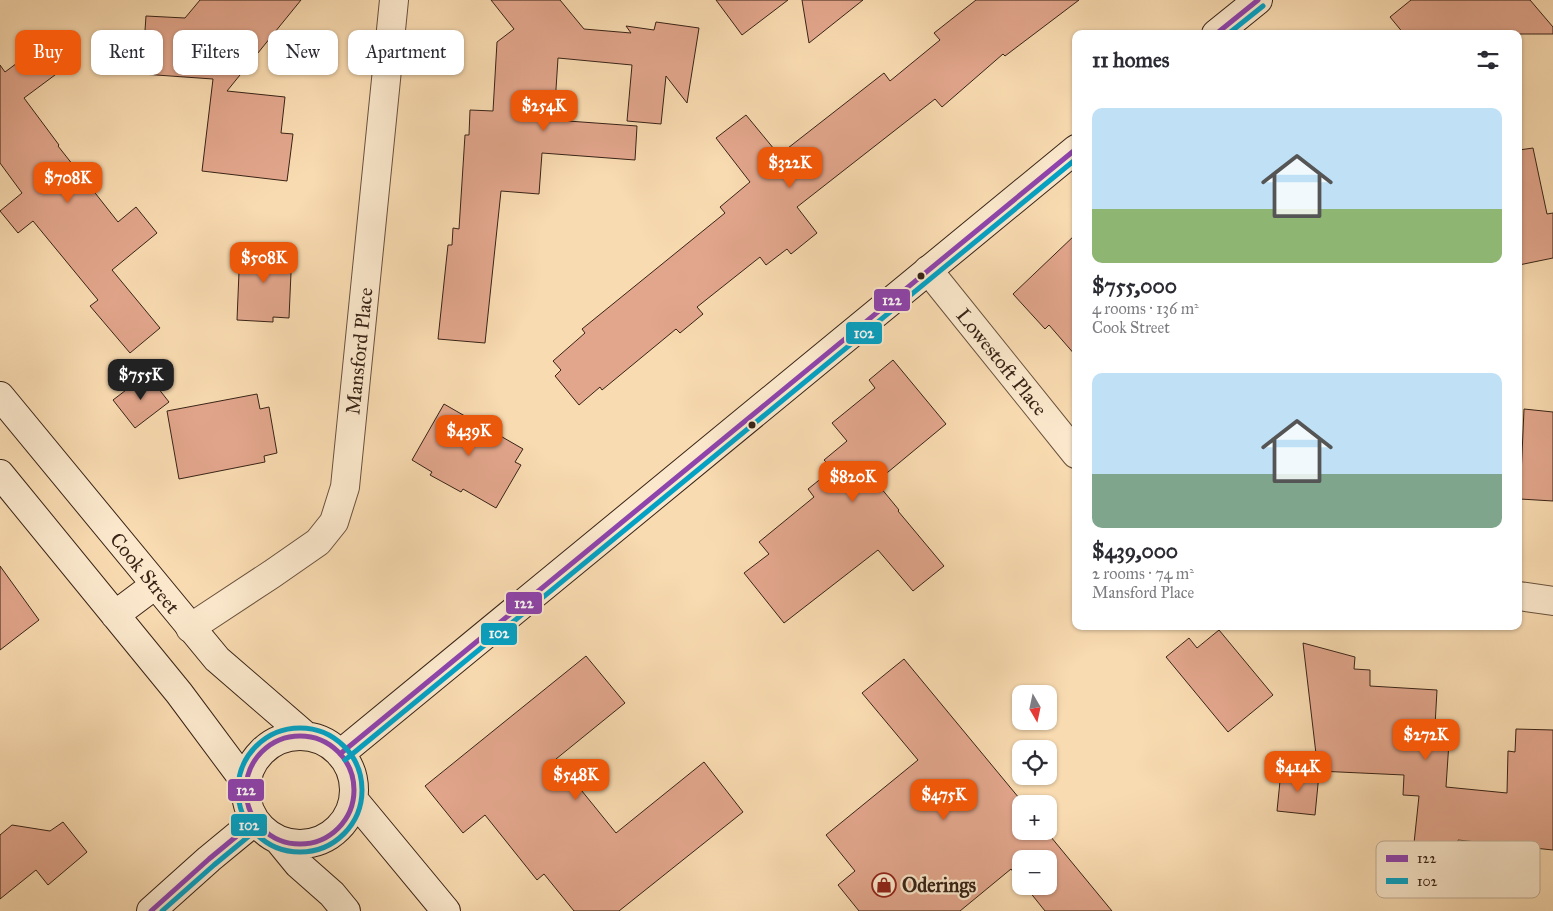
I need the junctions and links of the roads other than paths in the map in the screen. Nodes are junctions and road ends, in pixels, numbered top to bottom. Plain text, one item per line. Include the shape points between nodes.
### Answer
1 (394, 0) edge
2 (1258, 0) edge
3 (1221, 30) edge
4 (1072, 152) edge
5 (928, 270) junction
6 (0, 396) edge
7 (1072, 449) edge
8 (0, 474) edge
9 (155, 585) junction
10 (1522, 596) edge
11 (1553, 601) edge
12 (116, 616) junction
13 (190, 628) junction
14 (306, 736) junction
15 (340, 754) junction
16 (246, 783) junction
17 (354, 800) junction
18 (254, 821) junction
19 (280, 842) junction
20 (150, 911) edge
21 (346, 911) edge
22 (446, 911) edge

1 - 13 street, Mansford Place via 345,487 334,522 318,542
2 - 3 street
4 - 5 street
5 - 7 street, Lowestoft Place
5 - 15 street
6 - 9 street, Cook Street
8 - 12 street
9 - 12 street
9 - 13 street, Cook Street
10 - 11 street
12 - 16 street
13 - 14 street, Cook Street via 217,659
14 - 15 street via 319,739
14 - 16 street via 289,737 260,753 250,766
15 - 17 street via 353,775
16 - 18 street via 247,803
17 - 19 street via 350,815 328,838 313,843
17 - 22 street
18 - 19 street via 266,834
18 - 20 street
19 - 21 street

